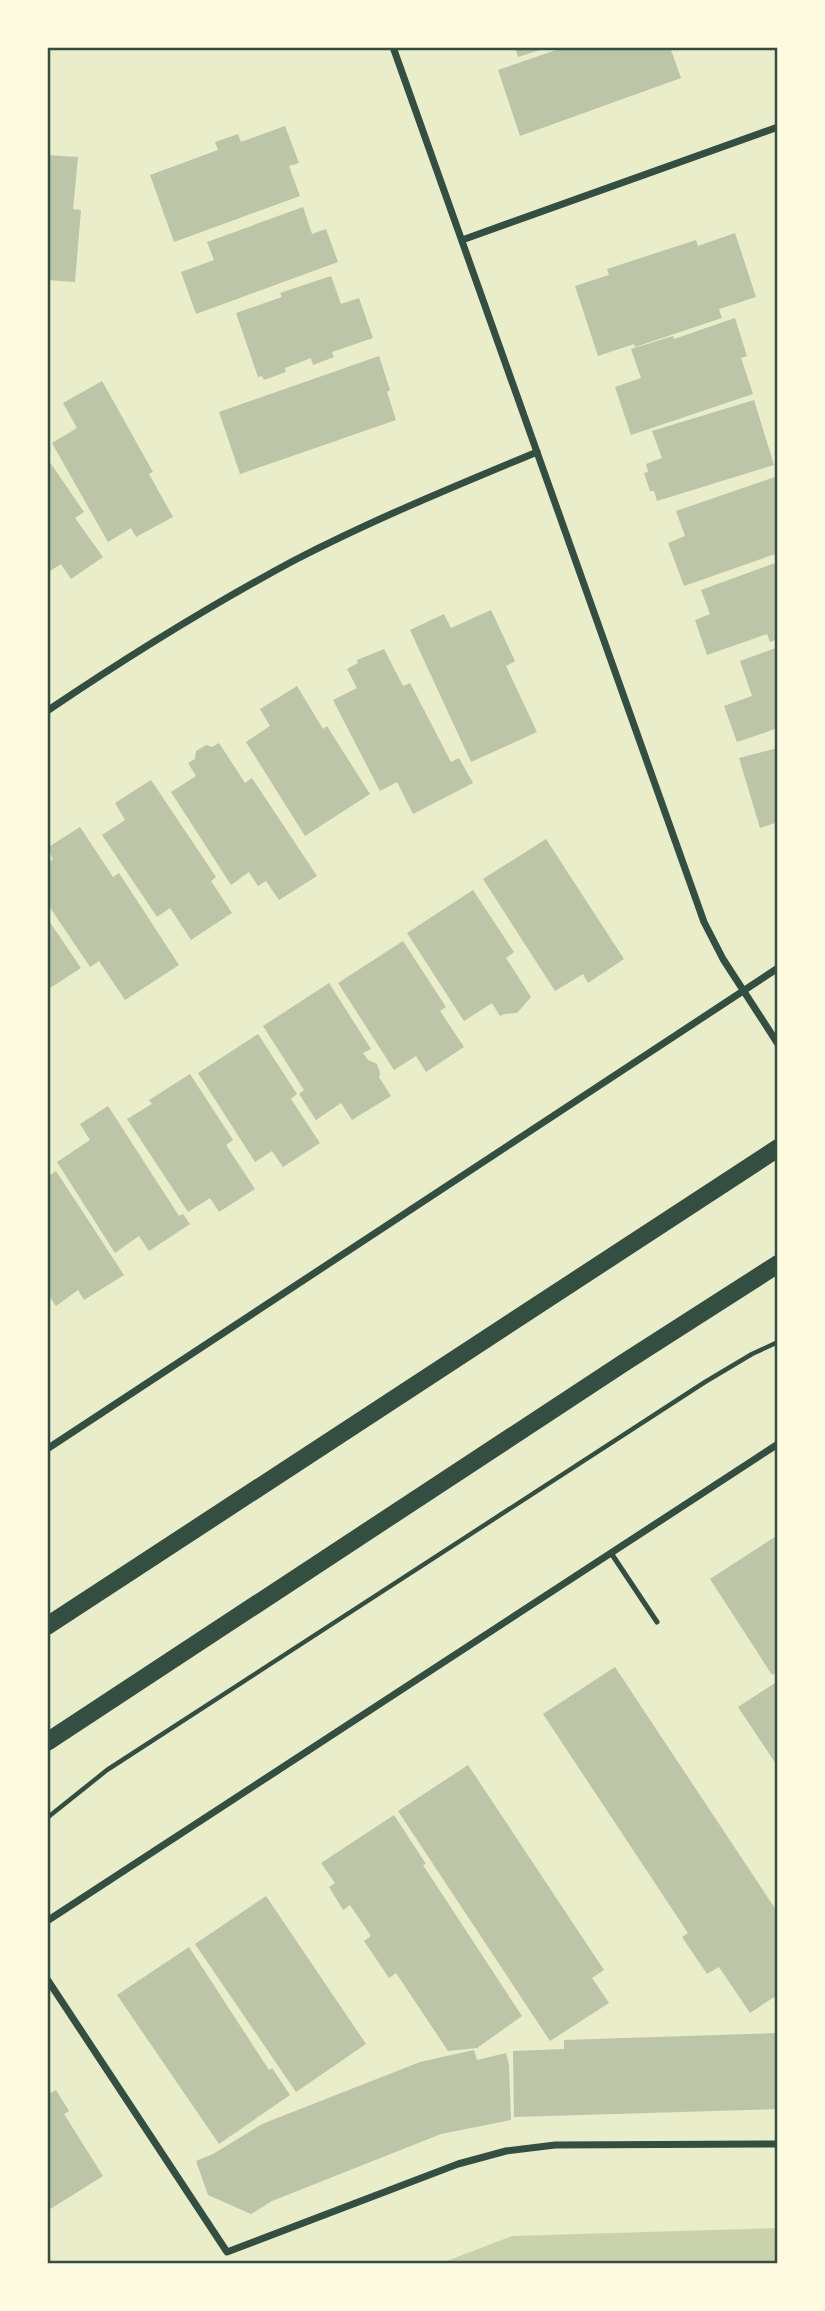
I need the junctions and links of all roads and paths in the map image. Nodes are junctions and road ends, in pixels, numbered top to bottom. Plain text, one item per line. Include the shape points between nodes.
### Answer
1 (393, 47) edge
2 (778, 127) edge
3 (461, 240) junction
4 (537, 452) junction
5 (47, 711) edge
6 (778, 968) edge
7 (744, 991) junction
8 (778, 1044) edge
9 (778, 1148) edge
10 (778, 1264) edge
11 (778, 1342) edge
12 (778, 1444) edge
13 (47, 1449) edge
14 (611, 1553) junction
15 (657, 1622) dead end
16 (47, 1626) edge
17 (47, 1742) edge
18 (47, 1818) edge
19 (47, 1922) edge
20 (47, 1979) edge
21 (778, 2144) edge

1 - 3 street
2 - 3 street
3 - 4 street
4 - 5 street via 398,510 294,561 183,623
4 - 7 street via 704,922
6 - 7 street
7 - 8 street
7 - 13 street
9 - 16 main road
10 - 17 main road
11 - 18 path via 705,1382 107,1770
12 - 14 street
14 - 15 lane
14 - 19 street
20 - 21 street via 227,2252 458,2164 506,2151 555,2146

